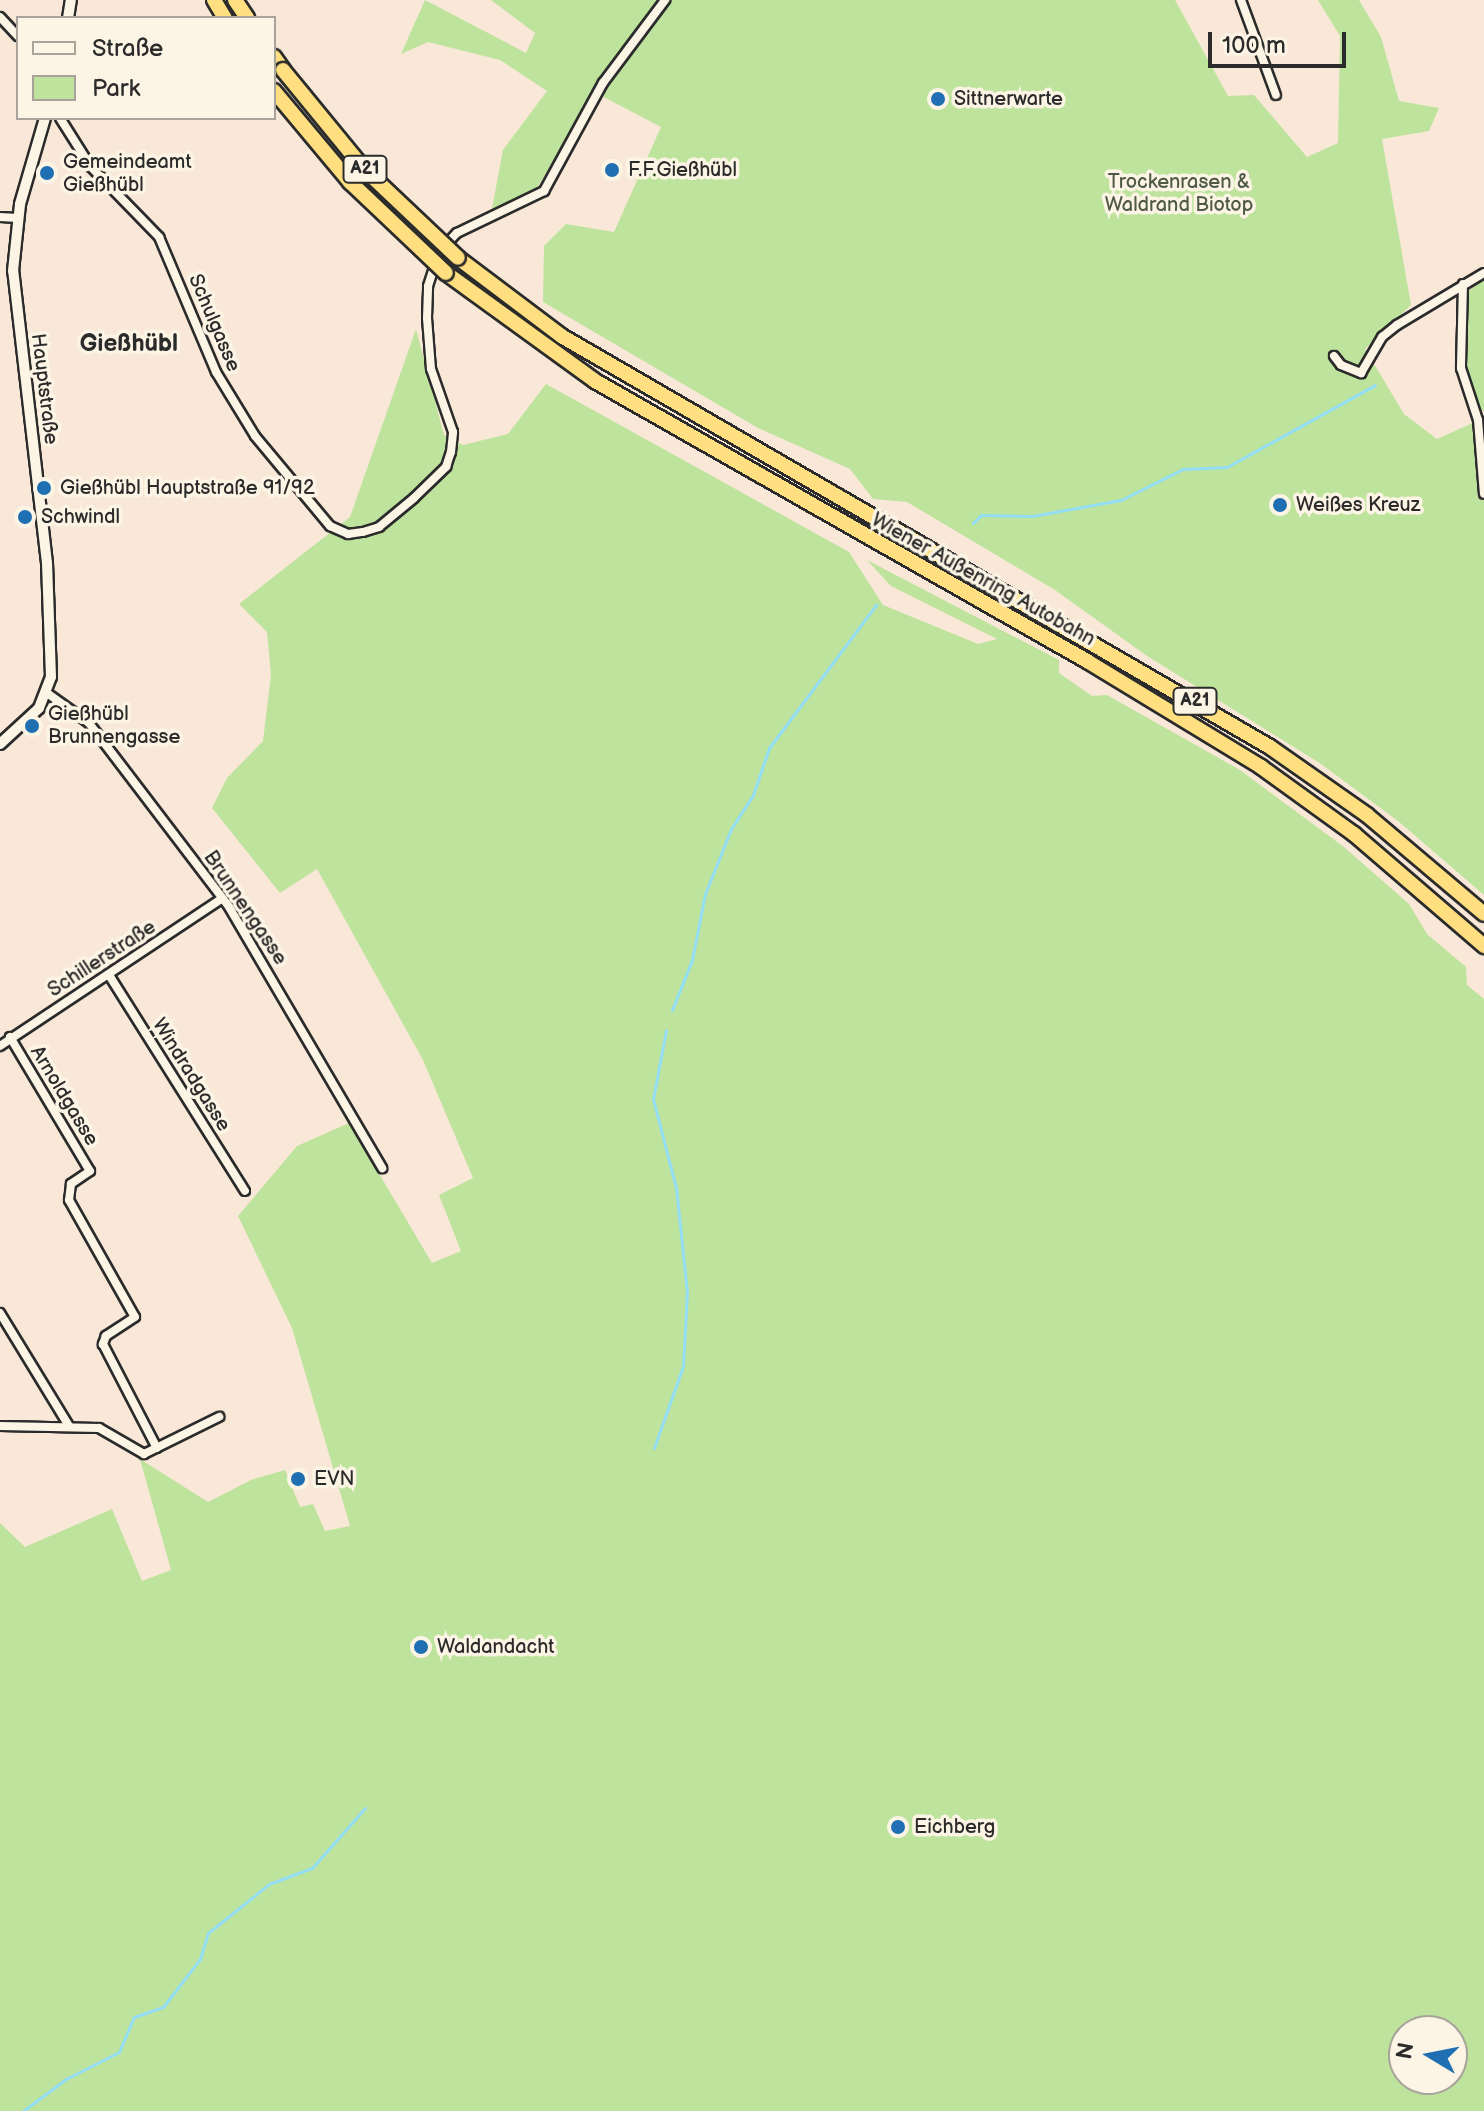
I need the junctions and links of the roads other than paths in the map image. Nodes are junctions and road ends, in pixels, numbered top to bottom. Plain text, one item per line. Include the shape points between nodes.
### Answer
1 (665, 0) edge
2 (1241, 0) edge
3 (0, 17) edge
4 (16, 34) edge
5 (278, 63) edge
6 (276, 93) edge
7 (1276, 95) dead end
8 (44, 120) edge
9 (61, 120) edge
10 (0, 217) edge
11 (18, 218) junction
12 (1484, 273) edge
13 (1463, 284) junction
14 (1334, 356) dead end
15 (1484, 494) edge
16 (47, 693) junction
17 (0, 744) edge
18 (221, 899) junction
19 (1484, 914) edge
20 (1484, 946) edge
21 (109, 975) junction
22 (10, 1037) junction
23 (0, 1046) edge
24 (382, 1168) dead end
25 (245, 1191) dead end
26 (0, 1313) edge
27 (219, 1417) dead end
28 (0, 1426) edge
29 (69, 1426) junction
30 (157, 1448) junction

1 - 9 street, Schulgasse via 603,83 544,191 457,233 439,252 428,286 427,318 431,369 453,432 446,467 379,527 348,534 330,526 255,436 216,372 159,237 91,167
2 - 7 street
3 - 4 street
5 - 19 highway, Wiener Außenring Autobahn / A21, bridge via 364,169 458,258 563,337 1270,747 1367,815
6 - 20 highway, Wiener Außenring Autobahn / A21, bridge via 350,182 446,273 595,381 1087,661 1261,767 1354,834
8 - 11 street, Hauptstraße
10 - 11 street
11 - 16 street, Hauptstraße via 14,298 47,563
12 - 13 street
13 - 14 street via 1382,337 1361,373
13 - 15 street via 1461,368 1478,420
16 - 17 street
16 - 18 street, Brunnengasse via 89,723
18 - 21 street, Schillerstraße
18 - 24 street, Brunnengasse
21 - 22 street, Schillerstraße
21 - 25 street, Windradgasse
22 - 23 street, Schillerstraße
22 - 30 street, Arnoldgasse via 90,1171 71,1184 69,1200 135,1317 106,1336 103,1344
26 - 29 street
27 - 30 street
28 - 29 street
29 - 30 street via 99,1428 144,1454

